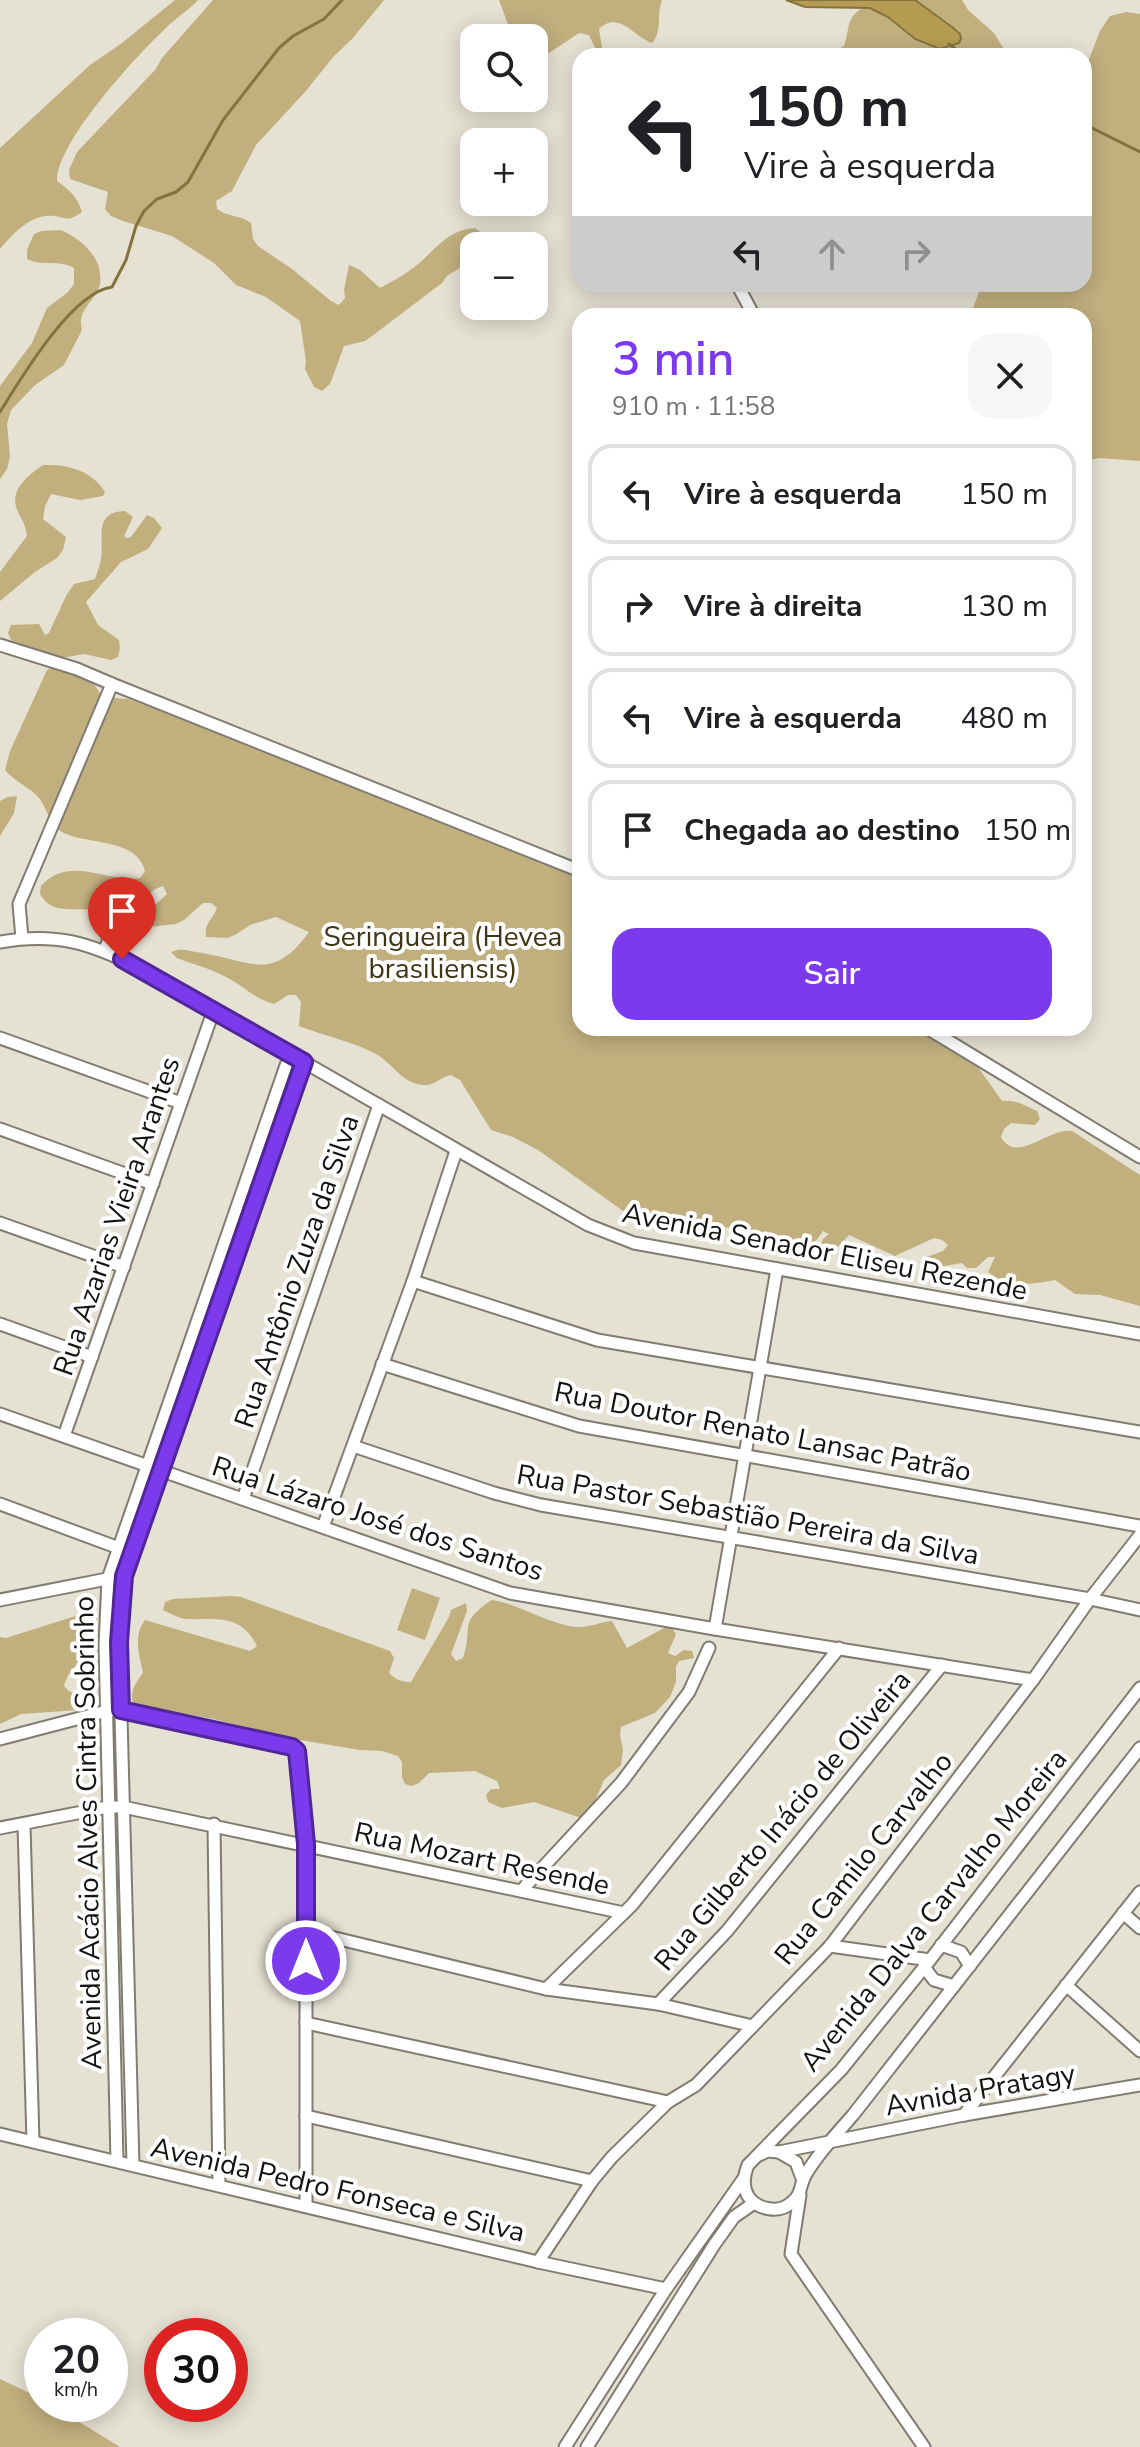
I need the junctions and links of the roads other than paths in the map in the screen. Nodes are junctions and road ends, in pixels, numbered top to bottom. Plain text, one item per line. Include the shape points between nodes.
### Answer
1 (0, 645) edge
2 (112, 684) junction
3 (572, 868) edge
4 (110, 935) dead end
5 (22, 938) junction
6 (0, 942) edge
7 (105, 951) junction
8 (213, 1012) junction
9 (940, 1036) edge
10 (0, 1038) edge
11 (290, 1054) junction
12 (304, 1062) junction
13 (181, 1103) junction
14 (379, 1105) junction
15 (0, 1129) edge
16 (456, 1151) junction
17 (1140, 1157) edge
18 (153, 1184) junction
19 (0, 1223) edge
20 (124, 1267) junction
21 (777, 1269) junction
22 (413, 1281) junction
23 (0, 1324) edge
24 (1140, 1334) edge
25 (92, 1357) junction
26 (382, 1364) junction
27 (762, 1367) junction
28 (0, 1414) edge
29 (1140, 1432) edge
30 (64, 1436) junction
31 (353, 1446) junction
32 (745, 1455) junction
33 (147, 1465) junction
34 (161, 1470) junction
35 (243, 1499) junction
36 (0, 1504) edge
37 (1140, 1526) edge
38 (323, 1527) junction
39 (1140, 1535) edge
40 (730, 1537) junction
41 (119, 1548) junction
42 (124, 1576) junction
43 (108, 1579) junction
44 (1090, 1599) junction
45 (0, 1600) edge
46 (1140, 1610) edge
47 (715, 1629) junction
48 (709, 1648) dead end
49 (839, 1648) junction
50 (942, 1665) junction
51 (1033, 1680) junction
52 (1140, 1688) edge
53 (121, 1710) junction
54 (107, 1711) junction
55 (0, 1739) edge
56 (1140, 1748) edge
57 (108, 1807) junction
58 (123, 1807) junction
59 (214, 1824) junction
60 (24, 1825) junction
61 (0, 1828) edge
62 (306, 1844) junction
63 (521, 1891) junction
64 (1140, 1892) edge
65 (624, 1913) junction
66 (1123, 1913) junction
67 (1140, 1928) edge
68 (306, 1931) junction
69 (941, 1945) junction
70 (830, 1946) junction
71 (927, 1964) junction
72 (970, 1966) junction
73 (1066, 1985) junction
74 (954, 1986) junction
75 (546, 1989) junction
76 (658, 2004) junction
77 (306, 2023) junction
78 (753, 2026) junction
79 (1140, 2051) edge
80 (1140, 2085) edge
81 (668, 2102) junction
82 (853, 2115) junction
83 (964, 2115) junction
84 (306, 2116) junction
85 (873, 2133) junction
86 (0, 2134) edge
87 (33, 2141) junction
88 (829, 2141) junction
89 (779, 2152) junction
90 (757, 2156) junction
91 (117, 2161) junction
92 (133, 2165) junction
93 (744, 2178) junction
94 (592, 2181) junction
95 (803, 2181) junction
96 (219, 2185) junction
97 (800, 2194) junction
98 (754, 2203) junction
99 (306, 2206) junction
100 (538, 2262) junction
101 (666, 2289) junction
102 (565, 2447) edge
103 (587, 2447) edge
104 (924, 2447) edge

1 - 2 street
2 - 3 street
2 - 5 street via 19,904
4 - 7 street
5 - 6 street, Avenida Senador Eliseu Rezende
5 - 7 street, Avenida Senador Eliseu Rezende via 59,939
7 - 8 street, Avenida Senador Eliseu Rezende
8 - 11 street, Avenida Senador Eliseu Rezende
8 - 13 street, Rua Azarias Vieira Arantes
9 - 17 street
10 - 13 street
11 - 12 street, Avenida Senador Eliseu Rezende
11 - 33 street, Avenida Acácio Alves Cintra Sobrinho
12 - 14 street, Avenida Senador Eliseu Rezende
12 - 34 street, Avenida Acácio Alves Cintra Sobrinho
13 - 18 street, Rua Azarias Vieira Arantes
14 - 16 street, Avenida Senador Eliseu Rezende
14 - 35 street, Rua Antônio Zuza da Silva
15 - 18 street
16 - 21 street, Avenida Senador Eliseu Rezende via 606,1233 634,1243
16 - 22 street
18 - 20 street, Rua Azarias Vieira Arantes
19 - 20 street
20 - 25 street, Rua Azarias Vieira Arantes
21 - 24 street, Avenida Senador Eliseu Rezende
21 - 27 street
22 - 26 street
22 - 27 street via 597,1340
23 - 25 street
25 - 30 street, Rua Azarias Vieira Arantes
26 - 31 street
26 - 32 street, Rua Doutor Renato Lansac Patrão via 579,1426
27 - 29 street
27 - 32 street
28 - 30 street, Rua Lázaro José dos Santos
30 - 33 street, Rua Lázaro José dos Santos
31 - 38 street
31 - 40 street, Rua Pastor Sebastião Pereira da Silva via 541,1505
32 - 37 street, Rua Doutor Renato Lansac Patrão
32 - 40 street
33 - 34 street, Rua Lázaro José dos Santos
33 - 41 street, Avenida Acácio Alves Cintra Sobrinho
34 - 35 street, Rua Lázaro José dos Santos
34 - 42 street, Avenida Acácio Alves Cintra Sobrinho
35 - 38 street, Rua Lázaro José dos Santos
36 - 41 street
38 - 47 street, Rua Lázaro José dos Santos via 510,1593
39 - 44 street, Rua Camilo Carvalho
40 - 44 street, Rua Pastor Sebastião Pereira da Silva
40 - 47 street
41 - 43 street, Avenida Acácio Alves Cintra Sobrinho
42 - 43 street
42 - 53 street, Avenida Acácio Alves Cintra Sobrinho
43 - 45 street
43 - 54 street, Avenida Acácio Alves Cintra Sobrinho
44 - 46 street, Rua Pastor Sebastião Pereira da Silva
44 - 51 street, Rua Camilo Carvalho
47 - 49 street, Rua Lázaro José dos Santos
48 - 63 street via 689,1692 621,1783
49 - 50 street, Rua Lázaro José dos Santos
49 - 65 street
50 - 51 street, Rua Lázaro José dos Santos
50 - 76 street, Rua Gilberto Inácio de Oliveira via 727,1931
51 - 70 street, Rua Camilo Carvalho
52 - 69 street, Avenida Dalva Carvalho Moreira
53 - 54 street
53 - 58 street, Avenida Acácio Alves Cintra Sobrinho
53 - 62 street via 292,1747 297,1751
54 - 55 street
54 - 57 street, Avenida Acácio Alves Cintra Sobrinho
56 - 72 street
57 - 58 street, Rua Mozart Resende
57 - 60 street, Rua Mozart Resende
57 - 91 street, Avenida Acácio Alves Cintra Sobrinho
58 - 59 street, Rua Mozart Resende
58 - 92 street, Avenida Acácio Alves Cintra Sobrinho
59 - 62 street, Rua Mozart Resende
59 - 96 street
60 - 61 street, Rua Mozart Resende
60 - 87 street
62 - 63 street, Rua Mozart Resende
62 - 68 street
63 - 65 street, Rua Mozart Resende
64 - 66 street
65 - 75 street
66 - 67 street
66 - 73 street
68 - 75 street
68 - 77 street
69 - 71 street, Avenida Dalva Carvalho Moreira
69 - 72 street via 961,1952
70 - 71 street
70 - 78 street, Rua Camilo Carvalho
71 - 74 street via 934,1980
71 - 90 street, Avenida Dalva Carvalho Moreira via 841,2070
72 - 74 street
73 - 79 street
73 - 83 street
74 - 82 street
75 - 76 street
76 - 78 street
77 - 81 street
77 - 84 street
78 - 81 street, Rua Camilo Carvalho via 696,2085
80 - 83 street, Avnida Pratagy
81 - 94 street, Rua Camilo Carvalho
82 - 85 street
82 - 88 street
83 - 85 street, Avnida Pratagy
84 - 94 street
84 - 99 street
85 - 88 street, Avnida Pratagy
86 - 87 street, Avenida Pedro Fonseca e Silva
87 - 91 street, Avenida Pedro Fonseca e Silva
88 - 89 street, Avnida Pratagy
88 - 95 street
89 - 90 street
89 - 95 street via 796,2162
90 - 93 street
91 - 92 street, Avenida Pedro Fonseca e Silva
92 - 96 street, Avenida Pedro Fonseca e Silva
93 - 98 street
93 - 101 street
94 - 100 street, Rua Camilo Carvalho
95 - 97 street
96 - 99 street, Avenida Pedro Fonseca e Silva
97 - 98 street via 779,2209
97 - 104 street via 791,2254
98 - 103 street via 734,2217 714,2245
99 - 100 street, Avenida Pedro Fonseca e Silva
100 - 101 street, Avenida Pedro Fonseca e Silva
101 - 102 street

